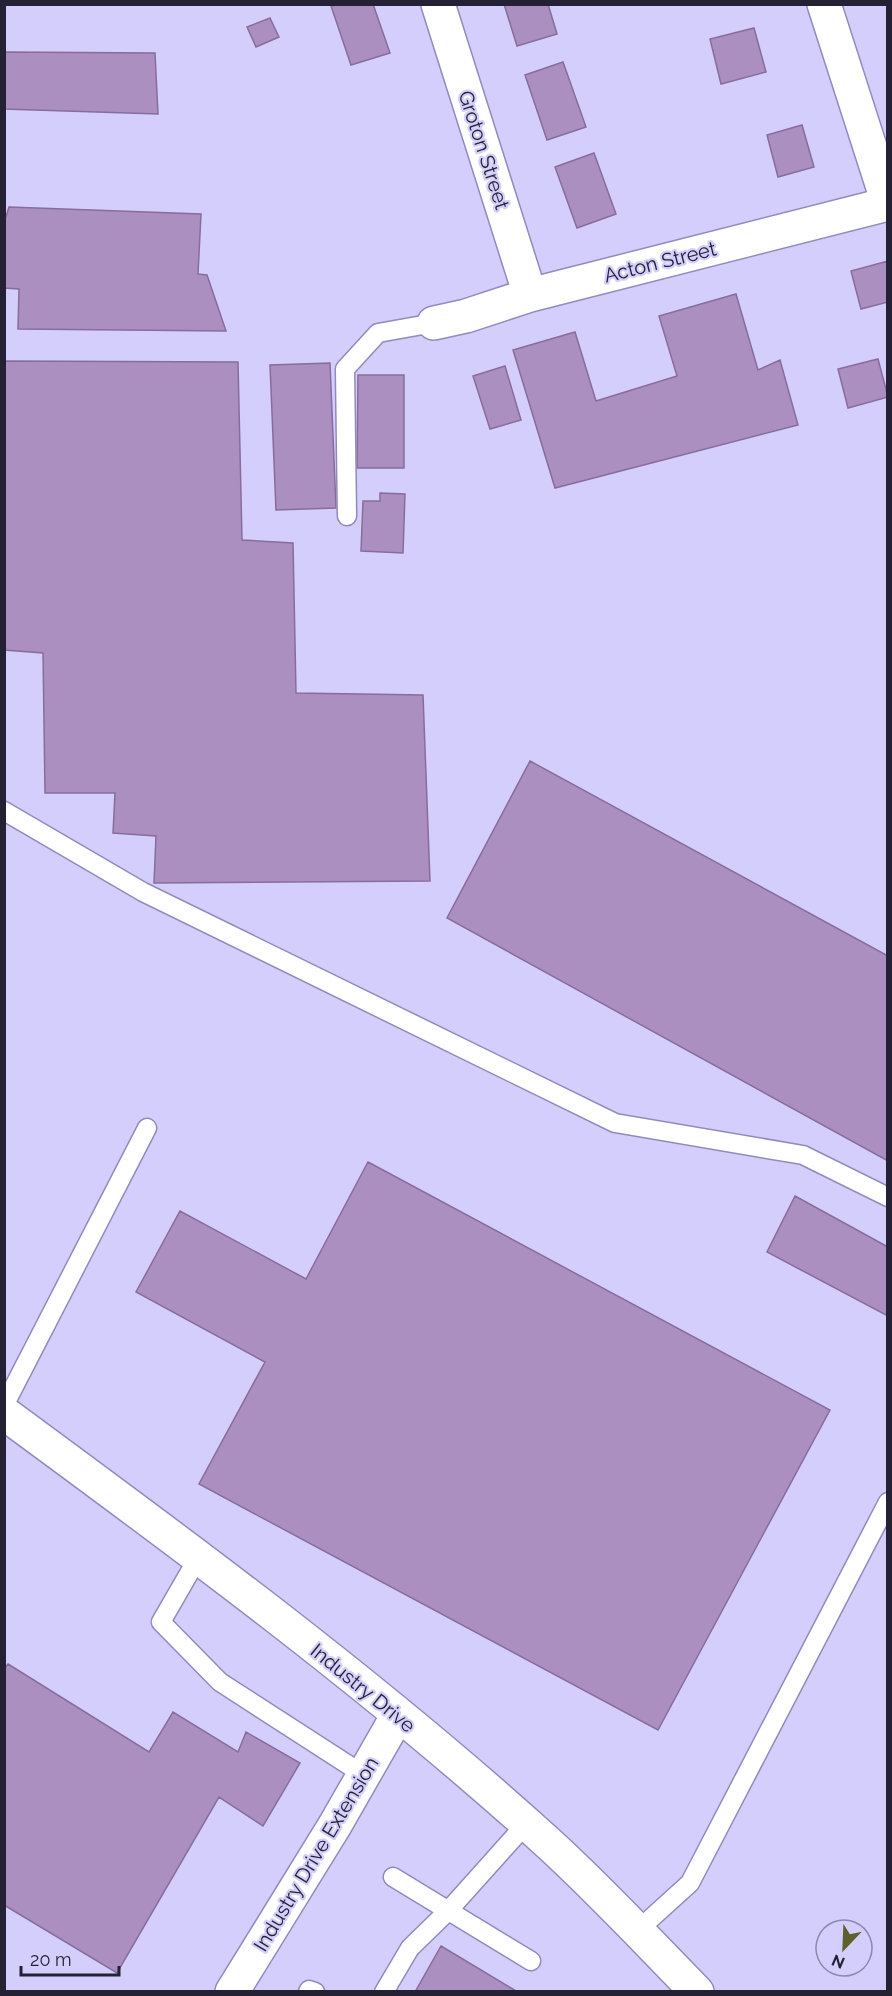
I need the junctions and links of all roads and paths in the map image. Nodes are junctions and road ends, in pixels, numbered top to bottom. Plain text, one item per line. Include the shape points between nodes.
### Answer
1 (438, 4) edge
2 (824, 4) edge
3 (888, 204) edge
4 (530, 295) junction
5 (434, 323) joint
6 (347, 516) dead end
7 (4, 811) edge
8 (147, 1128) dead end
9 (888, 1197) edge
10 (4, 1406) edge
11 (4, 1413) edge
12 (888, 1502) edge
13 (198, 1556) junction
14 (399, 1715) junction
15 (364, 1775) junction
16 (526, 1824) junction
17 (393, 1877) dead end
18 (448, 1911) junction
19 (637, 1931) junction
20 (531, 1961) dead end
21 (243, 1988) edge
22 (308, 1992) edge
23 (315, 1992) edge
24 (384, 1992) edge
25 (697, 1992) edge

1 - 4 street, Groton Street
2 - 3 street
3 - 4 street, Acton Street
4 - 5 street, Acton Street
5 - 6 lane via 378,333 345,369
7 - 9 lane via 143,892 615,1123 803,1155
8 - 10 lane
11 - 13 street, Industry Drive
12 - 19 lane via 690,1882
13 - 14 street, Industry Drive
13 - 15 lane via 161,1622 220,1682
14 - 15 street, Industry Drive Extension
14 - 16 street, Industry Drive
15 - 21 street, Industry Drive Extension
16 - 18 lane
16 - 19 street, Industry Drive
17 - 18 lane
18 - 20 lane
18 - 24 lane via 410,1948
19 - 25 street, Industry Drive
22 - 23 lane

